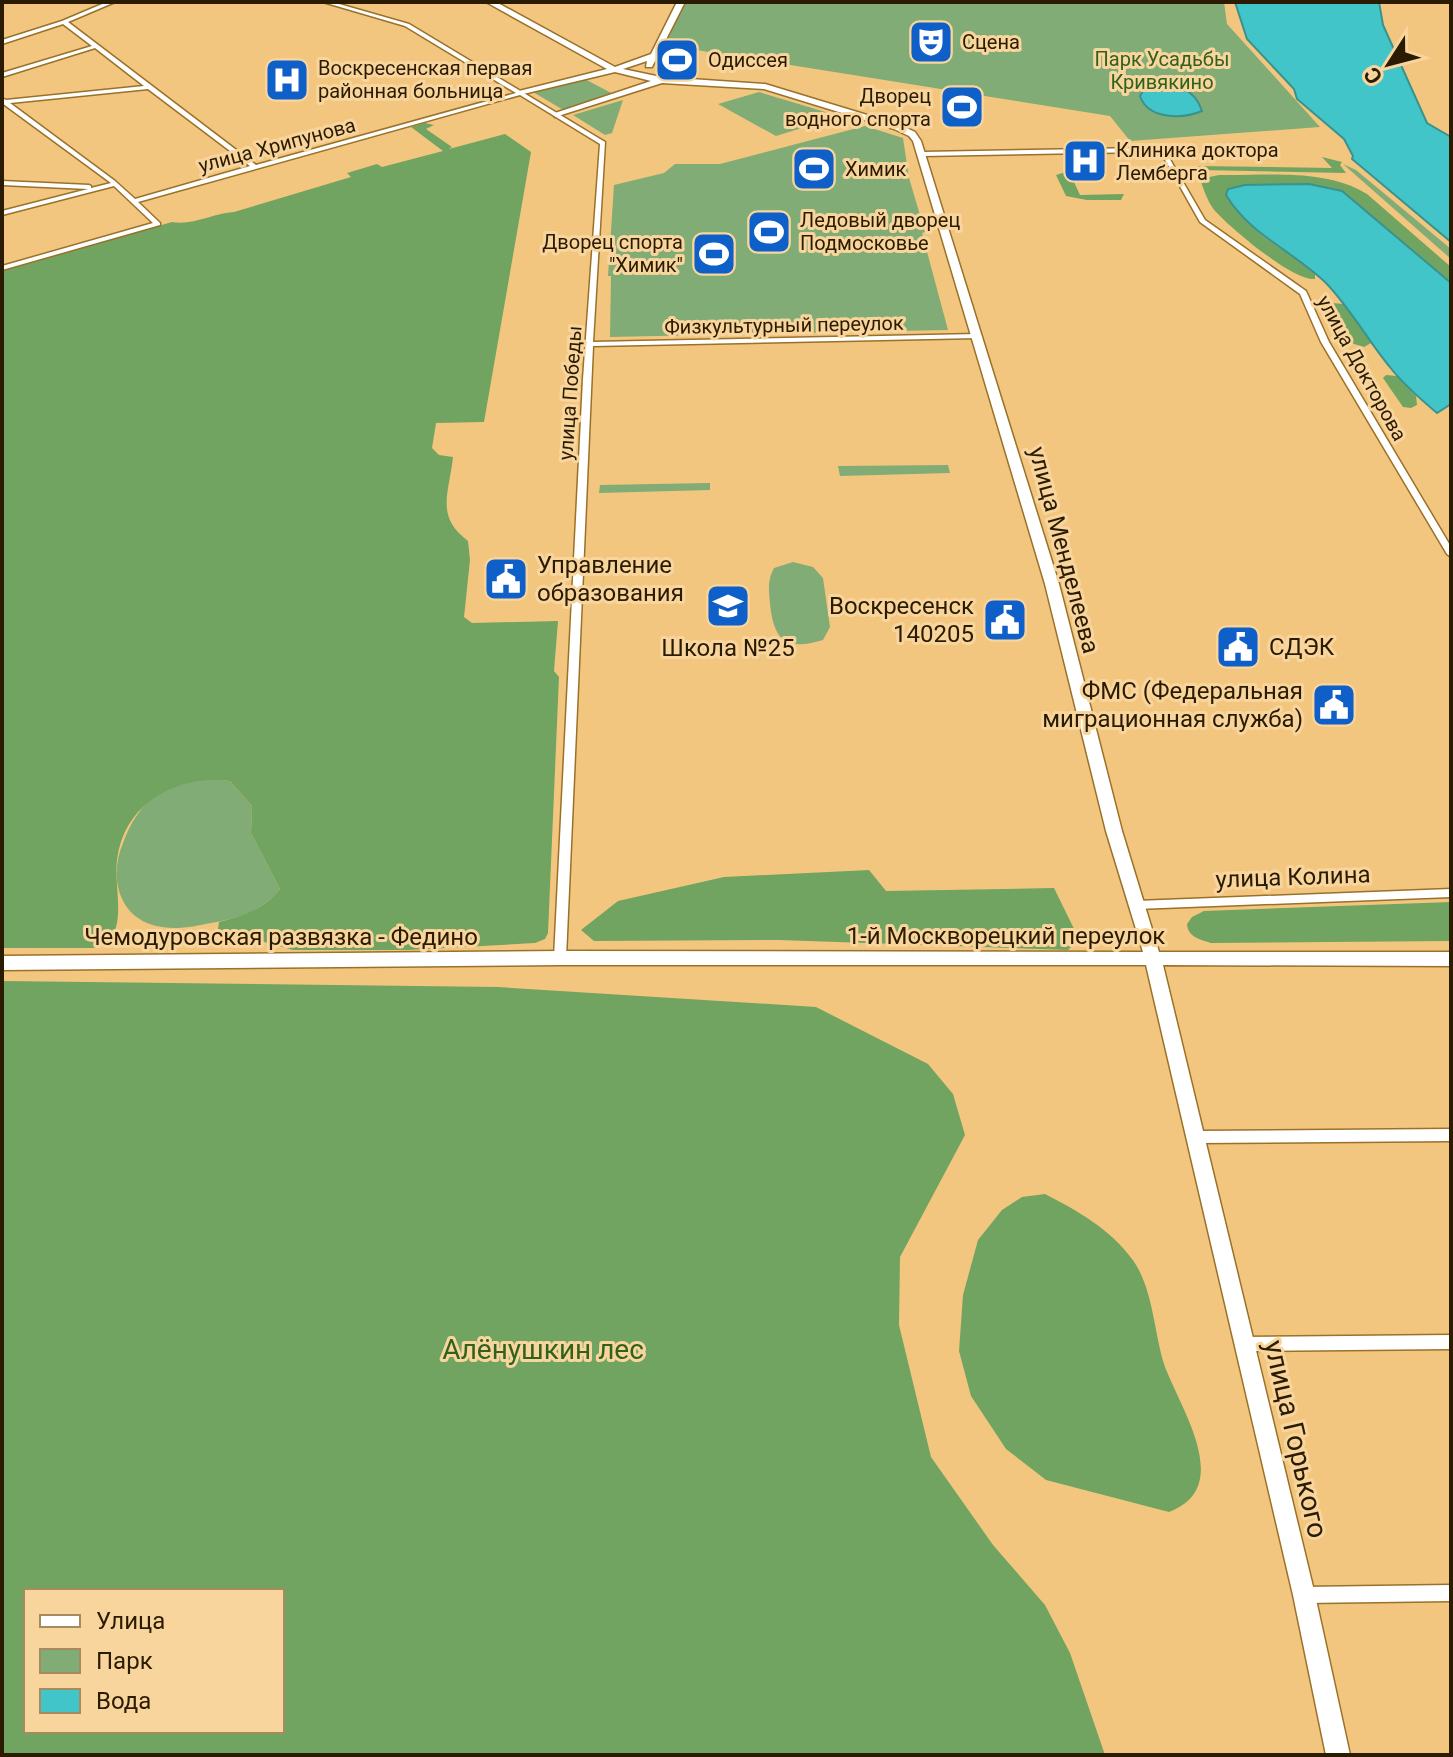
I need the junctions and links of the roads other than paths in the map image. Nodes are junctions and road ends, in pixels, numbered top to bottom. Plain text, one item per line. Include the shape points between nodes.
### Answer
1 (326, 2) edge
2 (490, 2) edge
3 (681, 2) edge
4 (107, 3) edge
5 (64, 22) junction
6 (2, 42) edge
7 (96, 46) junction
8 (655, 55) junction
9 (613, 70) junction
10 (2, 75) edge
11 (661, 80) junction
12 (150, 87) junction
13 (522, 93) junction
14 (4, 101) edge
15 (558, 115) junction
16 (923, 154) junction
17 (255, 167) junction
18 (2, 183) edge
19 (115, 184) junction
20 (103, 188) junction
21 (133, 201) junction
22 (2, 213) edge
23 (2, 268) edge
24 (977, 336) junction
25 (591, 344) junction
26 (1451, 554) edge
27 (1451, 893) edge
28 (1136, 905) junction
29 (560, 958) junction
30 (1153, 959) junction
31 (1451, 959) edge
32 (2, 963) edge
33 (1451, 1135) edge
34 (1197, 1137) junction
35 (1451, 1342) edge
36 (1244, 1344) junction
37 (1451, 1593) edge
38 (1304, 1595) junction
39 (1338, 1755) edge

1 - 13 street, улица Победы via 407,25
2 - 9 main road
3 - 8 main road
4 - 5 street
5 - 6 street
5 - 7 street
7 - 10 street
7 - 12 street
8 - 9 main road
8 - 11 main road via 648,70
9 - 11 main road
9 - 13 main road
11 - 15 main road
11 - 16 main road via 765,87 904,130 914,136
12 - 14 street
12 - 17 street
13 - 15 street, улица Победы
13 - 17 street, улица Хрипунова
14 - 19 street
15 - 25 street, улица Победы via 603,143
16 - 24 main road, улица Менделеева
16 - 26 street, улица Докторова via 1157,152 1168,160 1202,221 1303,293 1325,342
17 - 21 street, улица Хрипунова
18 - 20 street
19 - 20 street
19 - 21 street
20 - 22 street
21 - 23 street via 158,224
24 - 25 street, Физкультурный переулок
24 - 28 main road, улица Менделеева via 1052,584
25 - 29 street, улица Победы
27 - 28 street, улица Колина
28 - 30 main road, улица Менделеева
29 - 30 main road, 1-й Москворецкий переулок
29 - 32 main road, Чемодуровская развязка - Федино
30 - 31 main road, 1-й Москворецкий переулок
30 - 34 main road, улица Горького
33 - 34 street
34 - 36 main road, улица Горького
35 - 36 street
36 - 38 main road, улица Горького
37 - 38 street
38 - 39 main road, улица Горького

